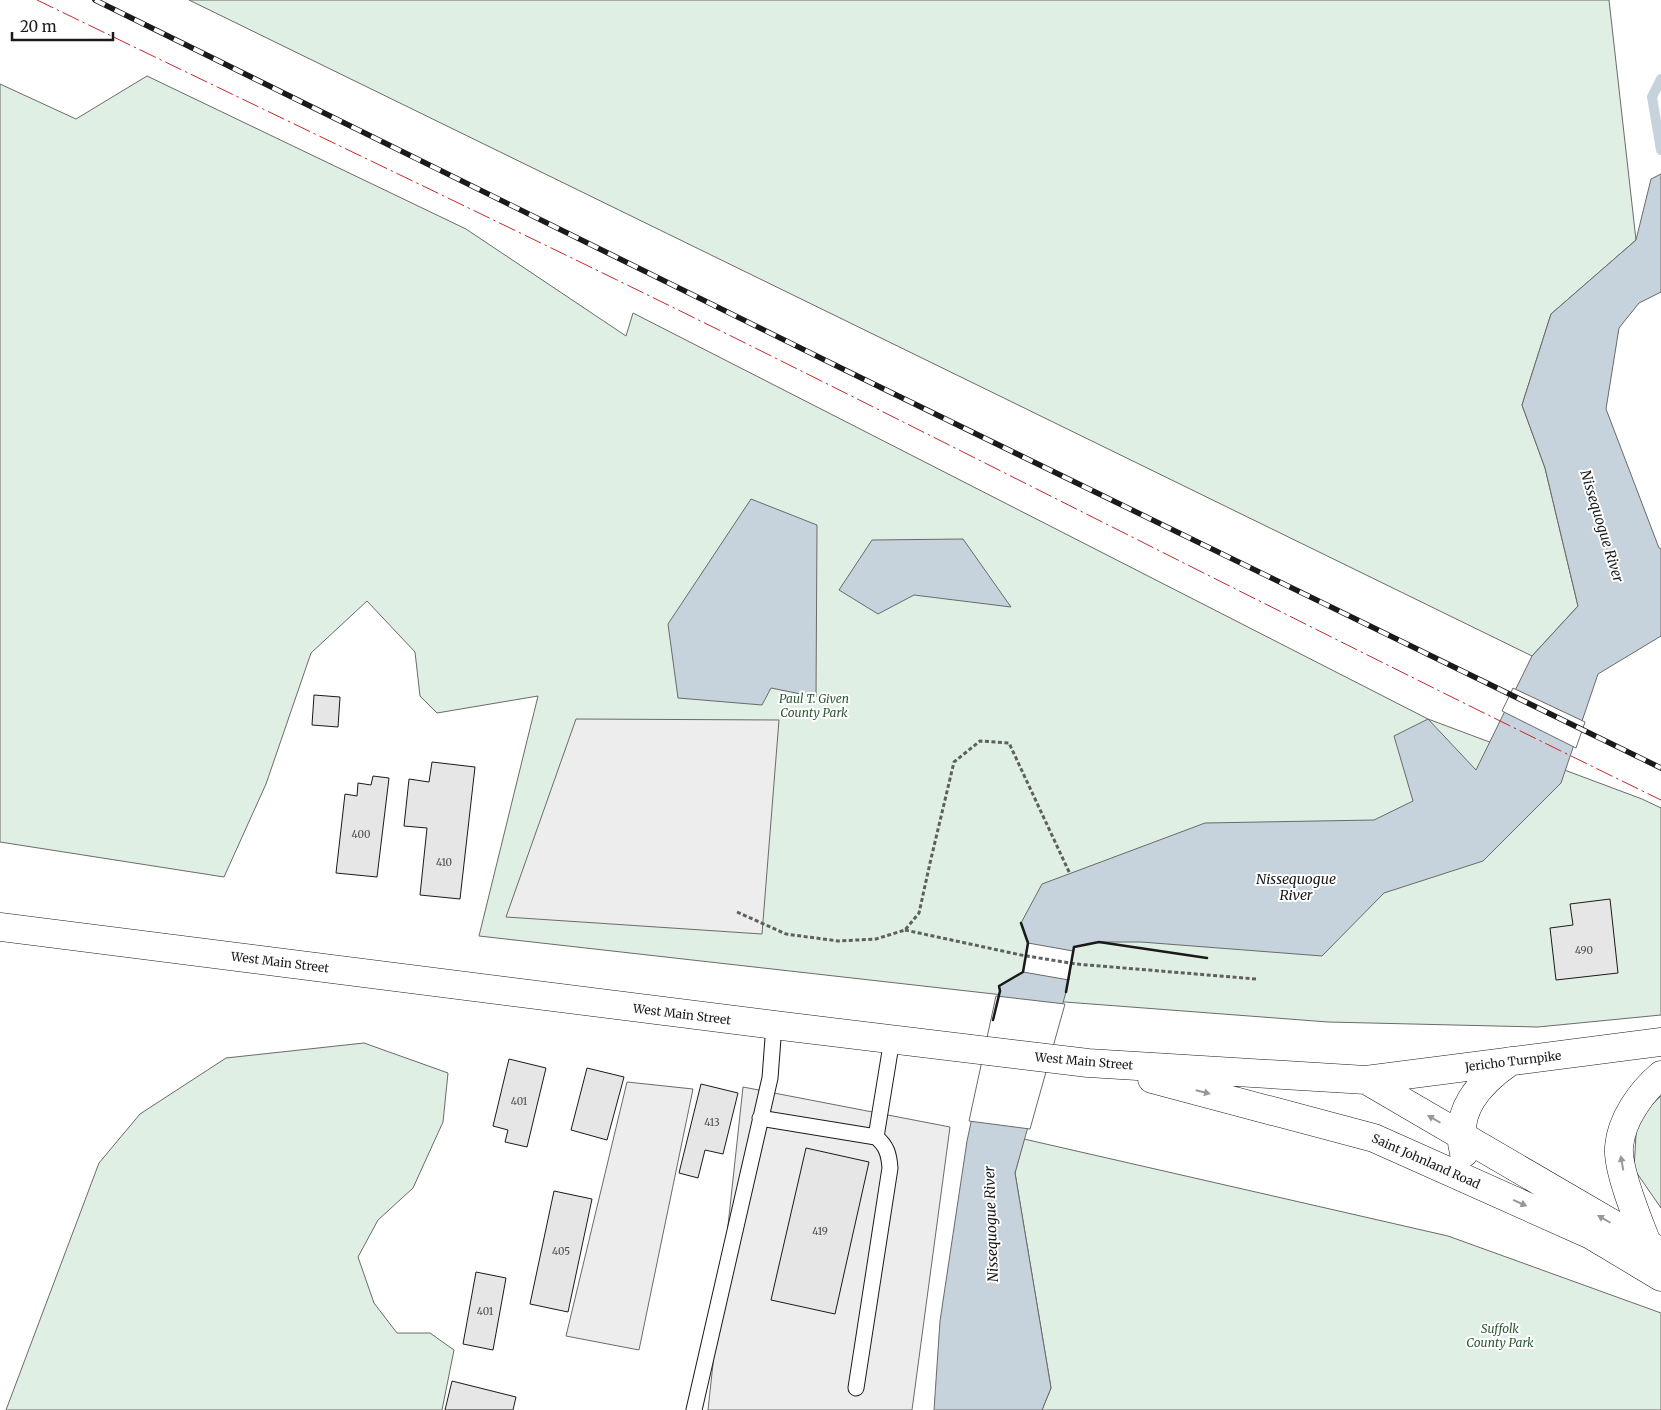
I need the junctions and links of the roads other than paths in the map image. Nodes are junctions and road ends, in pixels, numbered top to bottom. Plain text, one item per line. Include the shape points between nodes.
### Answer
1 (0, 927) edge
2 (774, 1025) junction
3 (892, 1039) junction
4 (1661, 1042) edge
5 (1511, 1061) junction
6 (1088, 1063) junction
7 (1661, 1075) edge
8 (1366, 1080) junction
9 (760, 1118) junction
10 (1462, 1136) junction
11 (876, 1137) junction
12 (1485, 1188) junction
13 (1654, 1247) edge
14 (1661, 1277) edge
15 (856, 1388) dead end
16 (694, 1410) edge

1 - 2 main road, West Main Street
2 - 3 main road, West Main Street
2 - 9 lane via 770,1078
3 - 6 main road, West Main Street
3 - 11 lane
4 - 5 main road, Jericho Turnpike
5 - 8 main road, Jericho Turnpike
5 - 10 main road via 1479,1087 1469,1103
6 - 8 main road, West Main Street
6 -> 12 main road, Saint Johnland Road via 1374,1138
13 -> 7 main road via 1634,1211 1619,1147 1632,1109
10 -> 8 main road
9 - 11 lane
9 - 16 lane
10 - 12 main road via 1471,1172
13 -> 10 main road
11 - 15 lane via 889,1154 890,1168
12 -> 14 main road, Saint Johnland Road via 1591,1235

